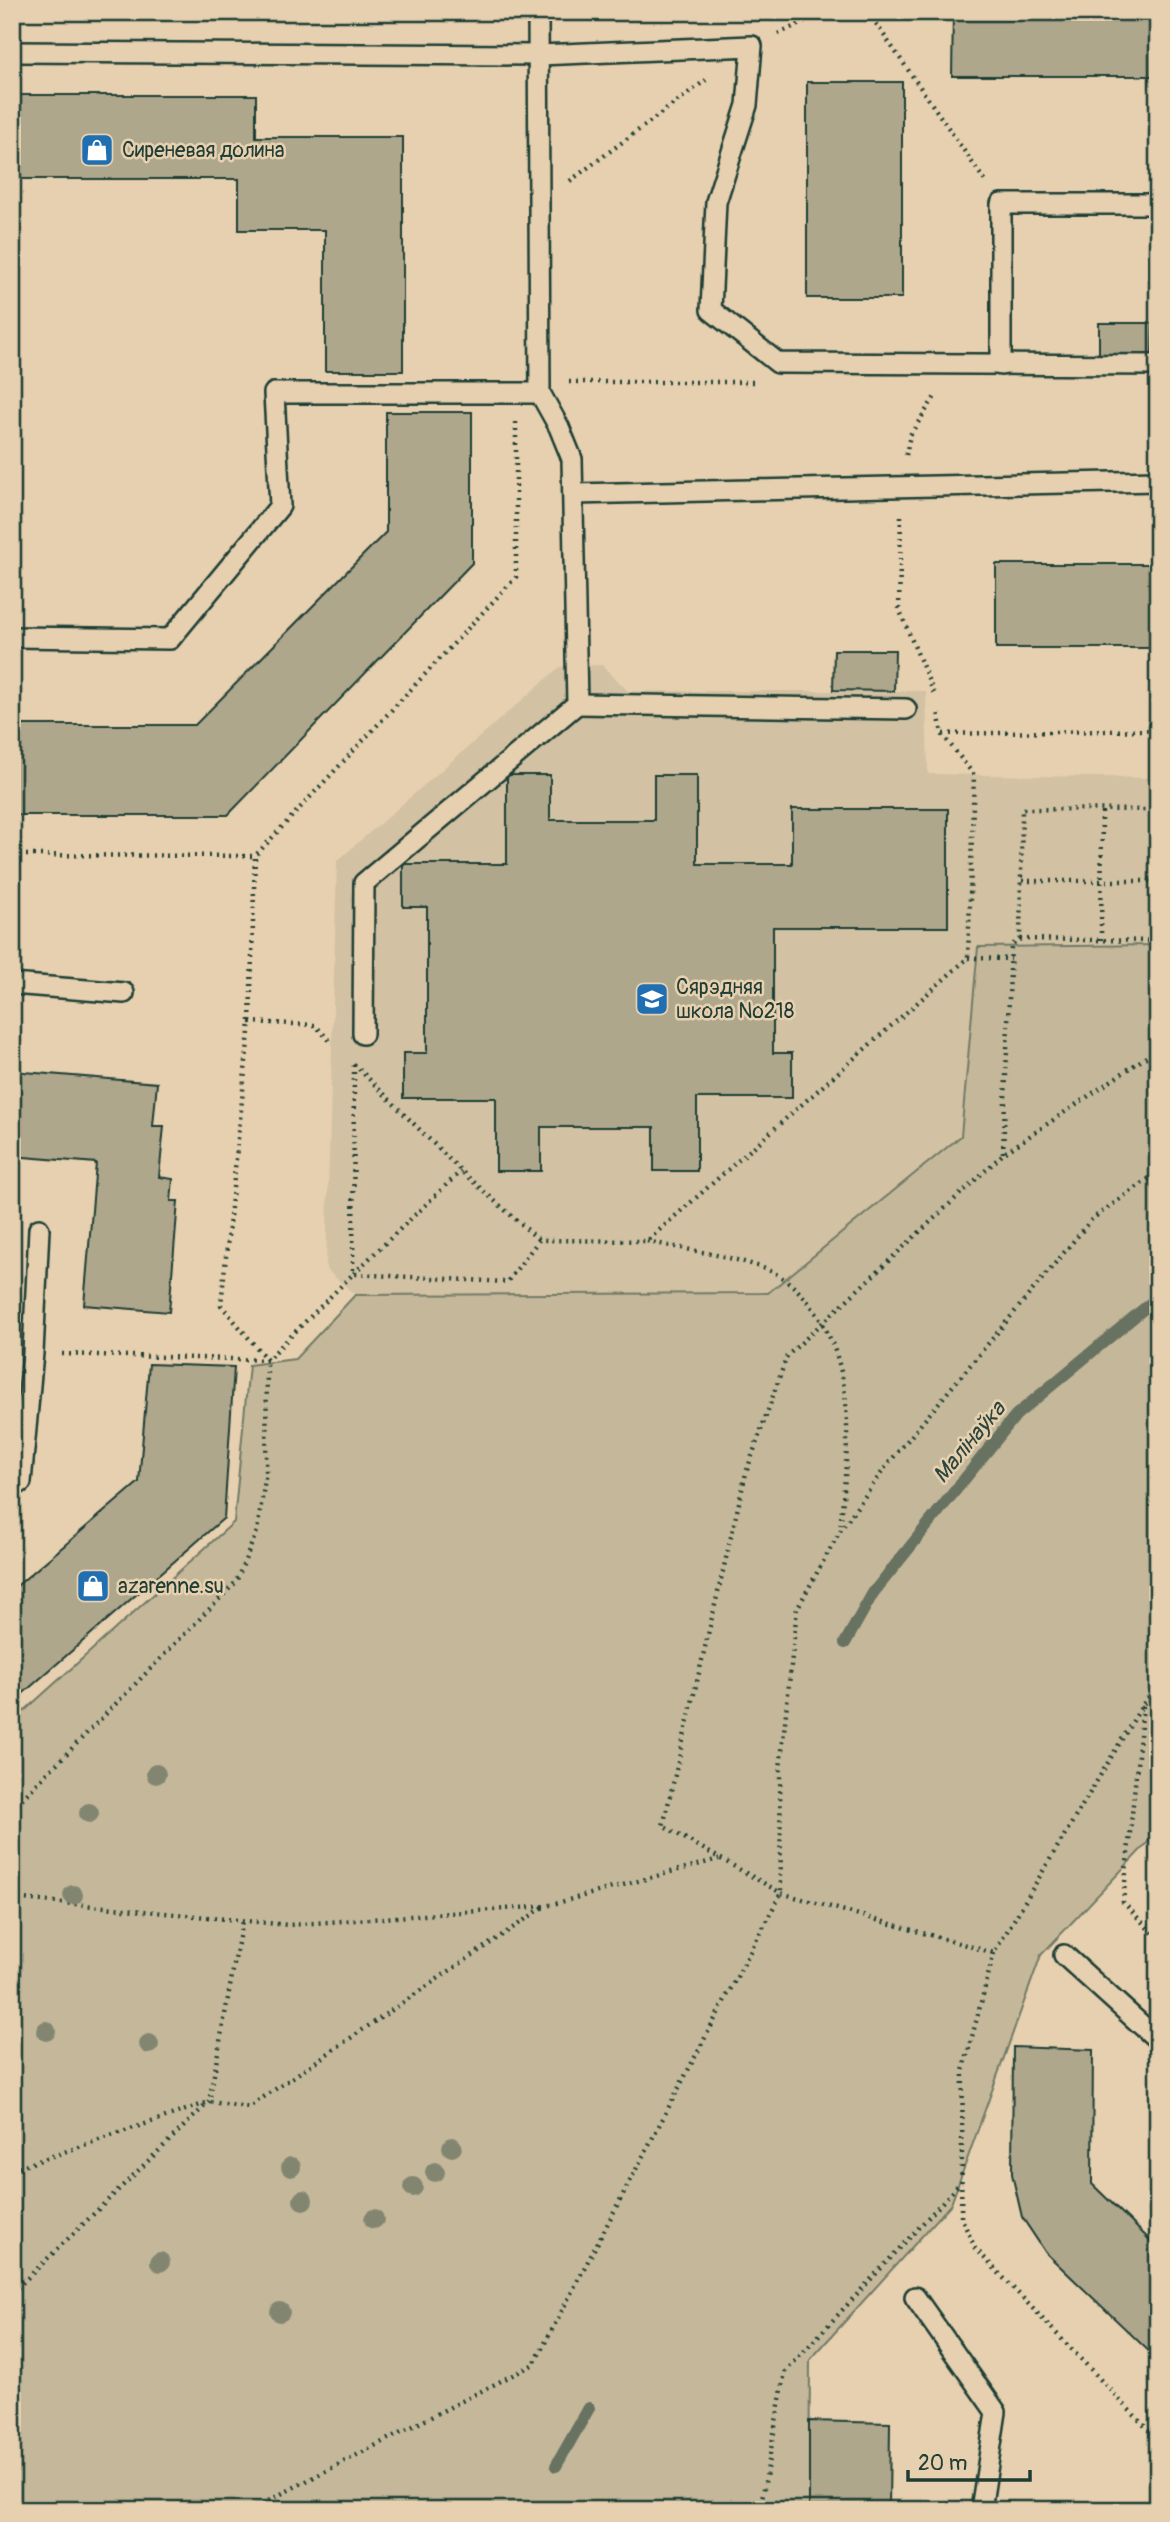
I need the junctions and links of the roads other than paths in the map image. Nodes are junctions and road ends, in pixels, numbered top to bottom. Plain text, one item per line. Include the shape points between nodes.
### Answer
1 (538, 12) edge
2 (12, 52) edge
3 (539, 55) junction
4 (1158, 204) edge
5 (1001, 365) junction
6 (1158, 365) edge
7 (540, 393) junction
8 (1158, 481) edge
9 (574, 494) junction
10 (12, 637) edge
11 (577, 704) junction
12 (906, 709) dead end
13 (12, 984) edge
14 (124, 993) dead end
15 (363, 1034) dead end
16 (39, 1229) dead end
17 (12, 1488) edge
18 (1064, 1955) dead end
19 (1158, 2040) edge
20 (915, 2297) dead end
21 (981, 2510) edge

1 - 3 lane
2 - 3 lane
3 - 5 lane via 752,46 747,105 716,202 711,310 778,363
3 - 7 lane
4 - 5 lane via 1001,205
5 - 6 lane
7 - 9 lane via 572,460
7 - 10 lane via 274,393 280,506 170,639
8 - 9 lane
9 - 11 lane
11 - 12 lane
11 - 15 lane via 364,883
13 - 14 lane
16 - 17 lane via 21,1482
18 - 19 lane
20 - 21 lane via 996,2412

